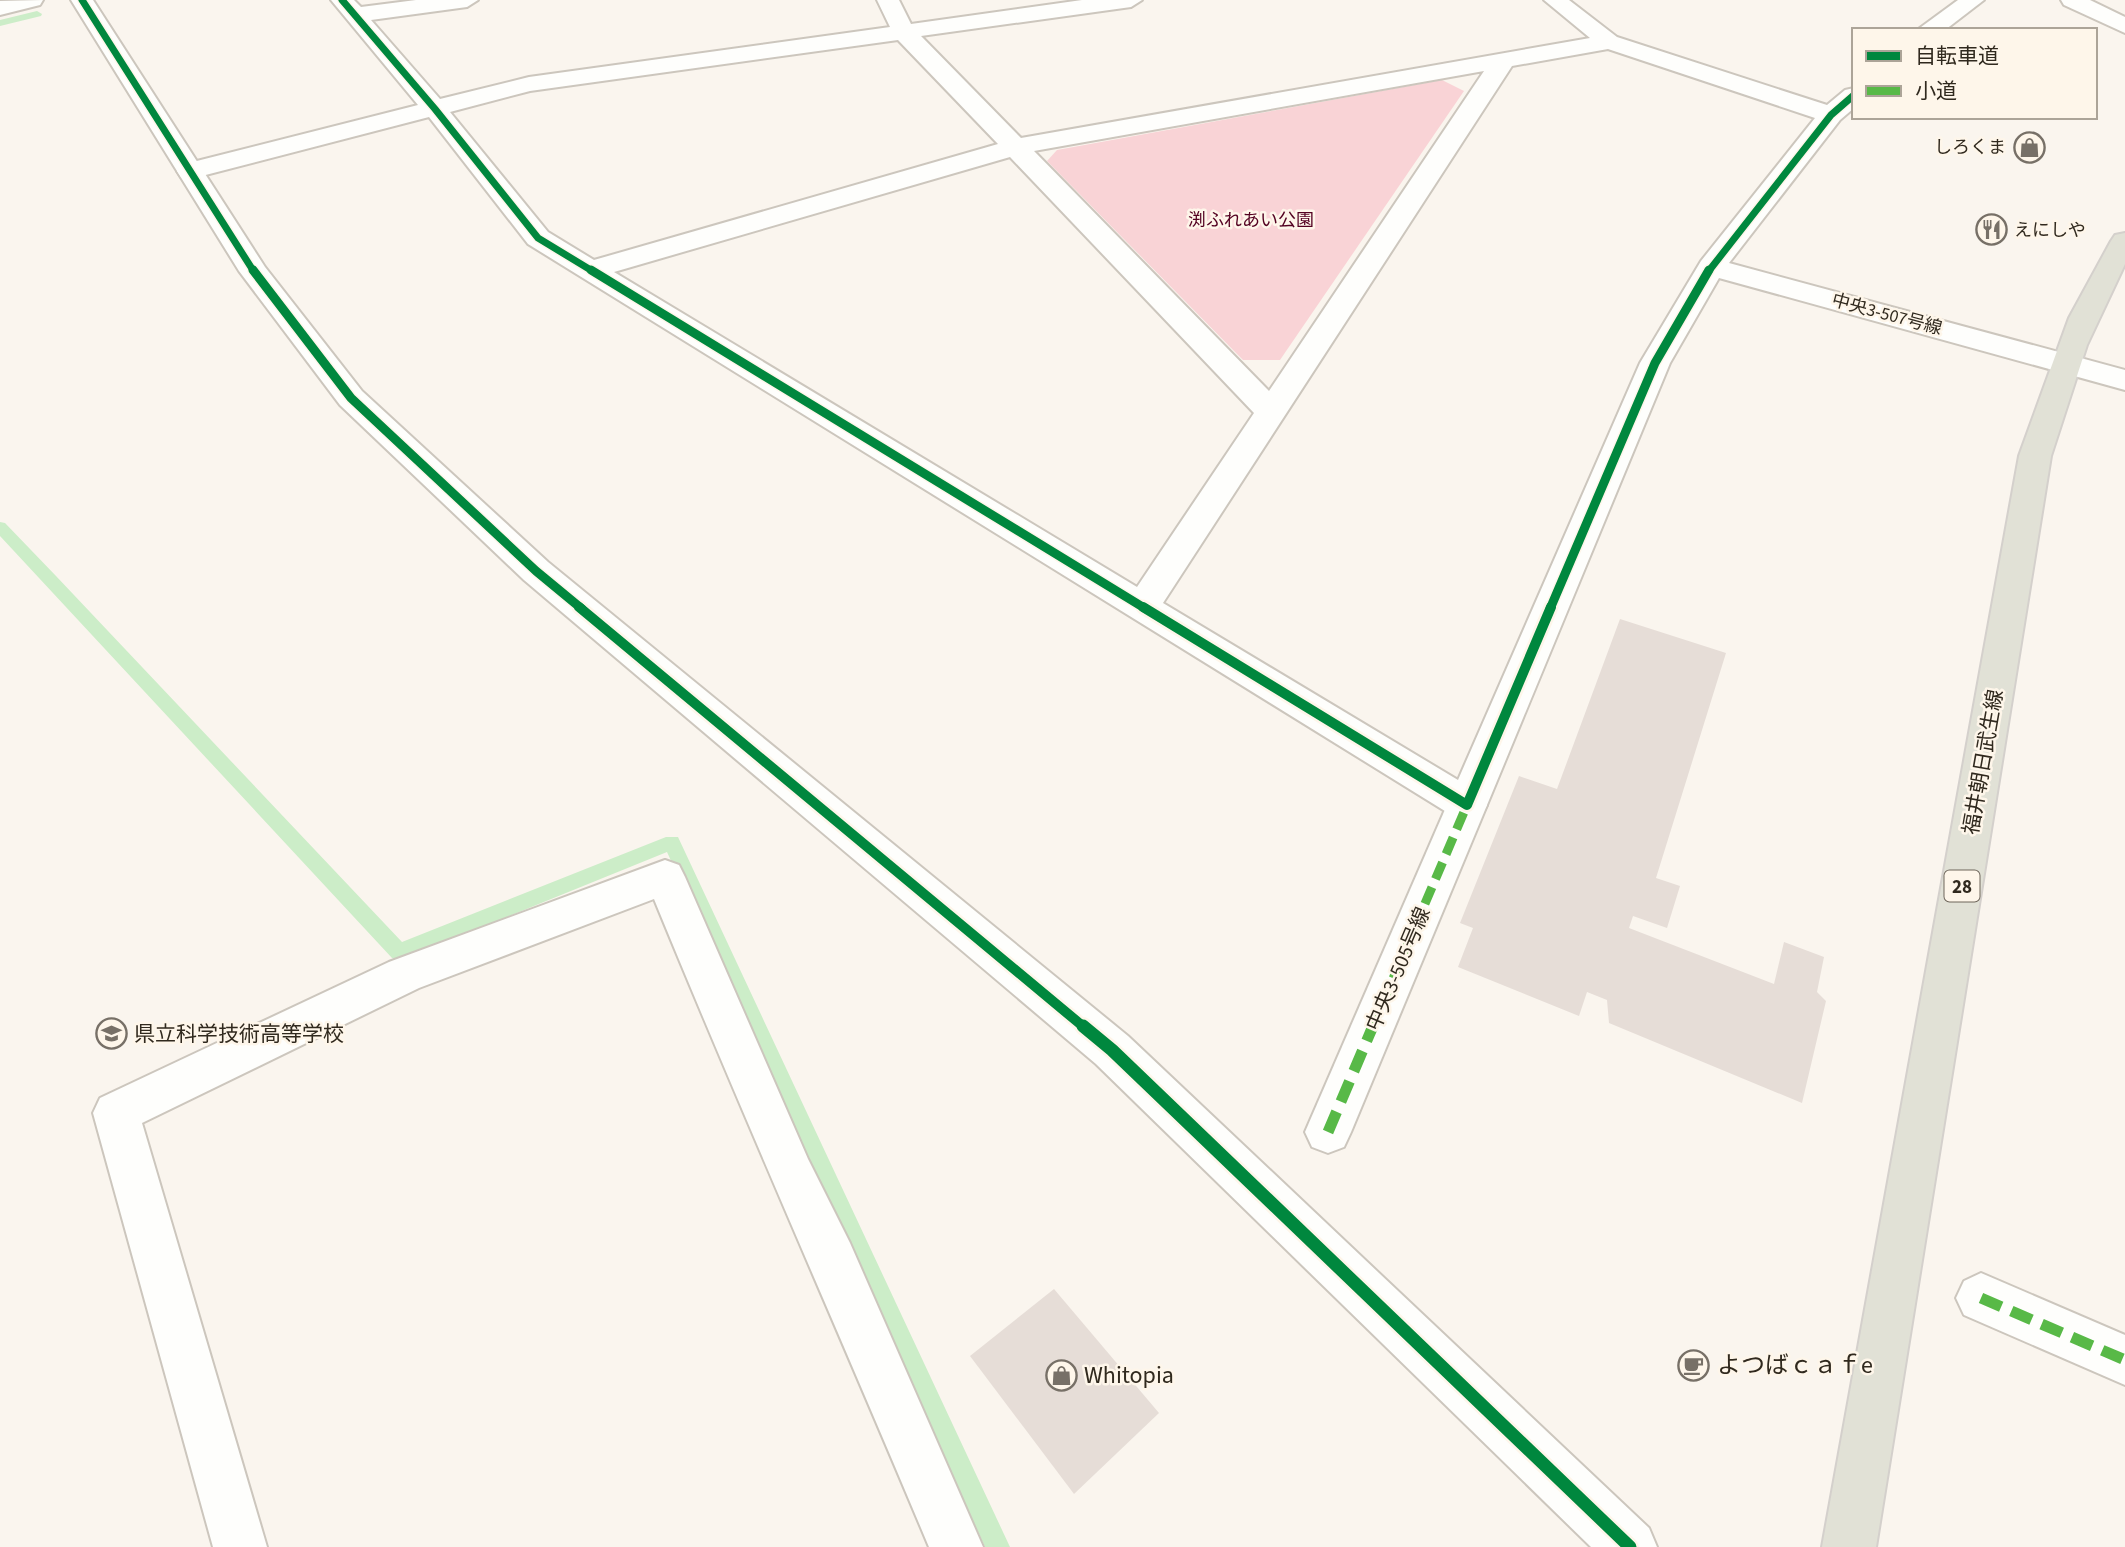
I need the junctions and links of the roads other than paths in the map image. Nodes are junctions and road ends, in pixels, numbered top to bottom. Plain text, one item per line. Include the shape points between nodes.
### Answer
1 (32, 0) edge
2 (82, 0) edge
3 (467, 0) edge
4 (888, 0) edge
5 (1131, 0) edge
6 (1555, 0) edge
7 (1973, 0) edge
8 (2072, 0) edge
9 (349, 7) edge
10 (0, 8) edge
11 (2125, 26) edge
12 (1932, 28) edge
13 (904, 32) junction
14 (1609, 42) junction
15 (1504, 60) junction
16 (1842, 105) edge
17 (435, 108) junction
18 (1015, 147) junction
19 (190, 171) junction
20 (2125, 241) edge
21 (1711, 267) junction
22 (590, 270) junction
23 (2063, 362) junction
24 (2125, 380) edge
25 (1271, 412) junction
26 (1142, 607) junction
27 (1467, 805) junction
28 (1328, 1132) dead end
29 (1981, 1298) dead end
30 (2125, 1360) edge
31 (240, 1547) edge
32 (956, 1547) edge
33 (1630, 1547) edge
34 (1849, 1547) edge

1 - 10 street
2 - 19 street
3 - 9 street
4 - 13 street
5 - 13 street
6 - 14 street
7 - 12 street
8 - 11 street
9 - 17 street
13 - 17 street via 529,84
13 - 18 street
14 - 15 street
14 - 16 street
15 - 18 street
15 - 25 street
16 - 21 street, 中央3-505号線
17 - 19 street
17 - 22 street via 538,238
18 - 22 street
18 - 25 street
19 - 33 street via 253,271 351,398 536,571 1112,1050
20 - 23 main road, 福井朝日武生線 / 28 via 2103,274
21 - 23 street, 中央3-507号線
21 - 27 street, 中央3-505号線 via 1655,363
22 - 26 street
23 - 24 street, 中央3-507号線
23 - 34 main road, 福井朝日武生線 / 28 via 2033,470
25 - 26 street
26 - 27 street
27 - 28 street, 中央3-505号線
29 - 30 street
31 - 32 street via 116,1112 404,975 665,877

